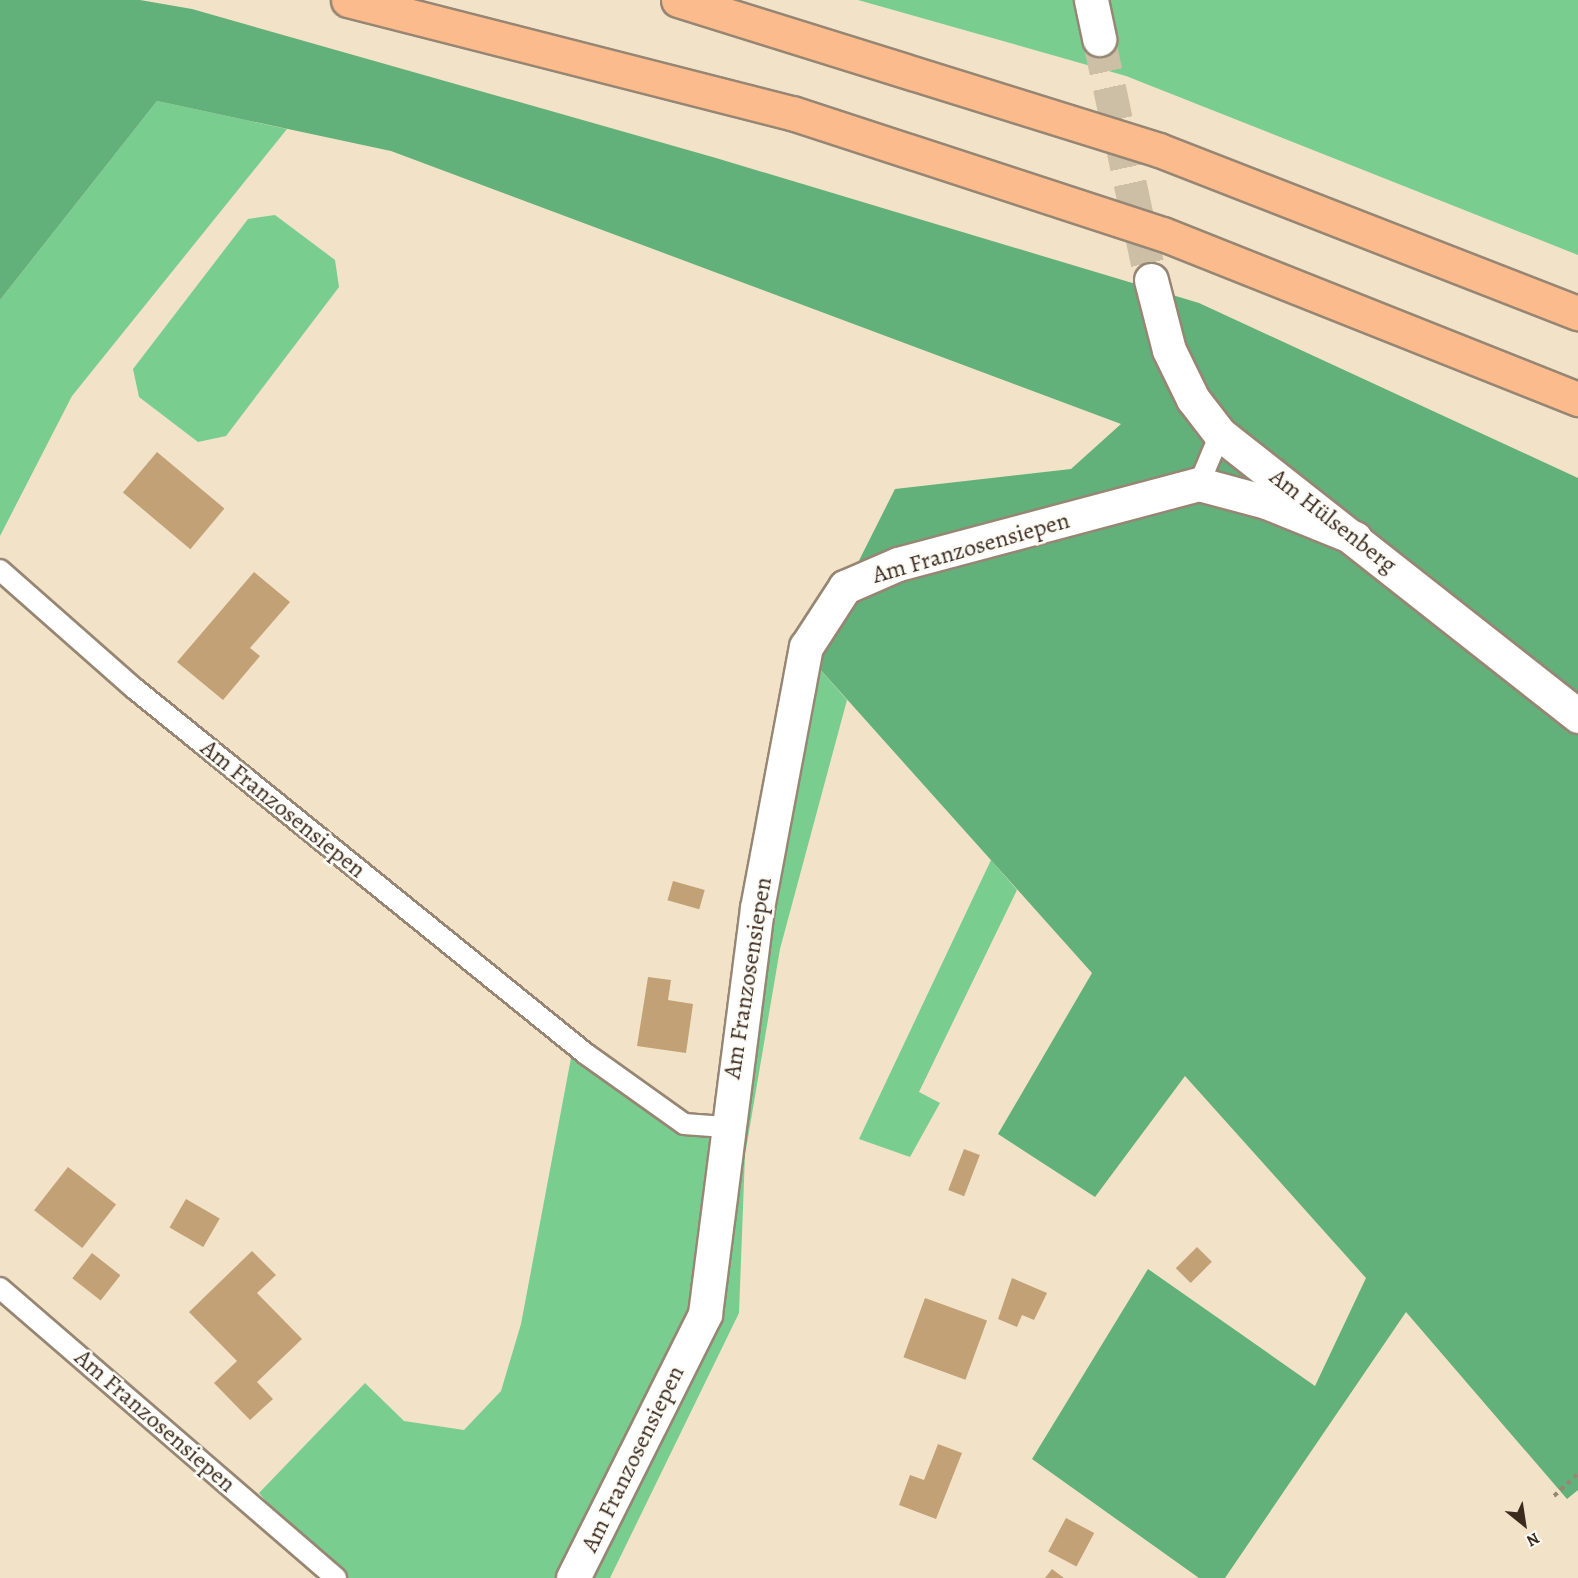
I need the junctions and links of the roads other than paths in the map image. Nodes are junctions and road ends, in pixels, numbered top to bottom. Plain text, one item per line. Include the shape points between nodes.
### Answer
1 (348, 0) edge
2 (678, 0) edge
3 (1091, 0) edge
4 (1099, 39) tunnel mouth
5 (1151, 280) tunnel mouth
6 (1578, 313) edge
7 (1578, 399) edge
8 (1220, 434) junction
9 (1199, 484) junction
10 (1355, 538) junction
11 (0, 570) edge
12 (1578, 716) edge
13 (725, 1127) junction
14 (0, 1288) edge
15 (336, 1578) edge
16 (573, 1578) edge

1 - 7 highway via 517,39 803,117 1163,234
2 - 6 highway via 1159,150
3 - 4 street
5 - 8 street, Am Hülsenberg via 1170,350 1193,399
8 - 9 lane
8 - 10 street, Am Hülsenberg
9 - 10 street, Am Franzosensiepen via 1266,502
9 - 13 street, Am Franzosensiepen via 898,564 845,588 806,647 757,908
10 - 12 street, Am Hülsenberg
11 - 13 lane, Am Franzosensiepen via 135,689 586,1054 684,1124
13 - 16 street, Am Franzosensiepen via 705,1314
14 - 15 lane, Am Franzosensiepen

